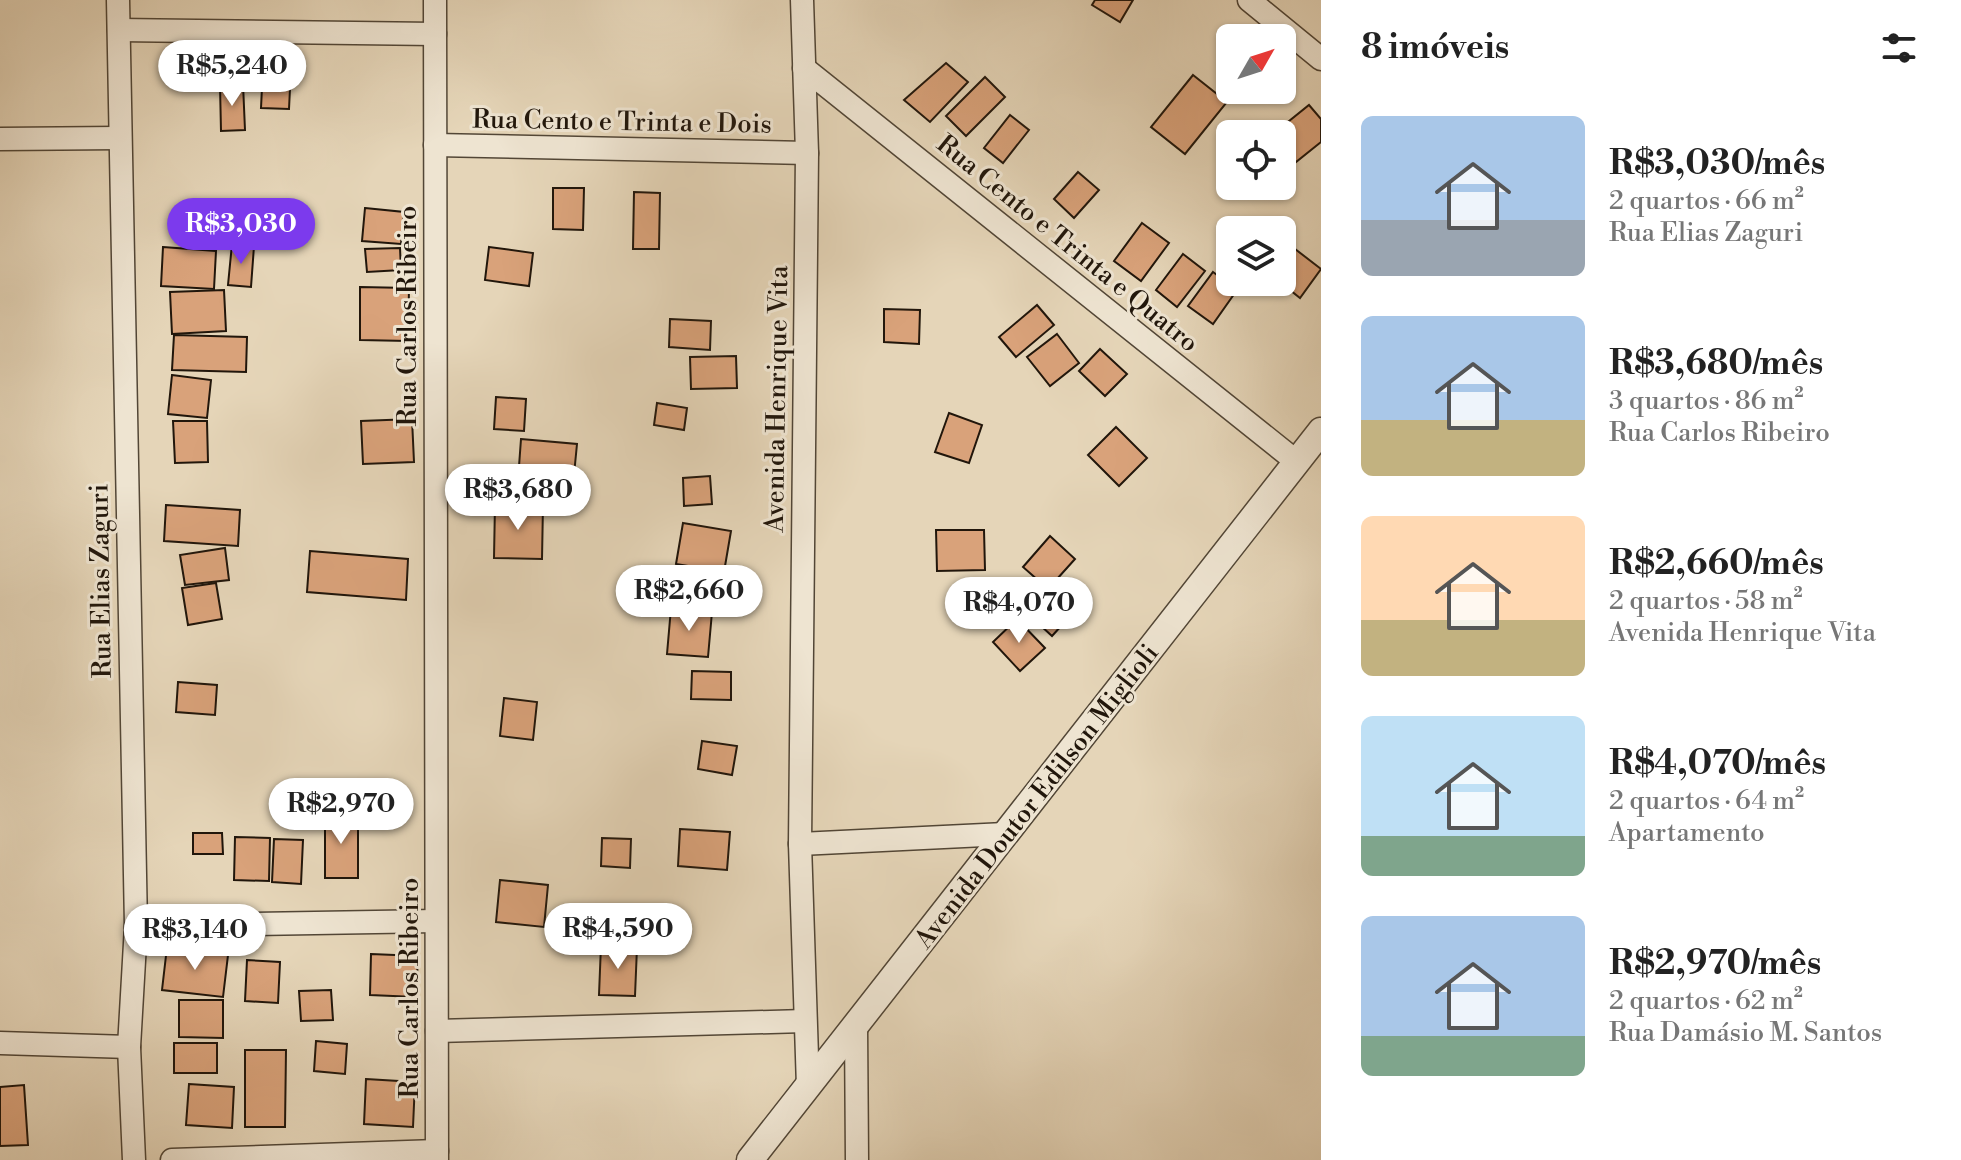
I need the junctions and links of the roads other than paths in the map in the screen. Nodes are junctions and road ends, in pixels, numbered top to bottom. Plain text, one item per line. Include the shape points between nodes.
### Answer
1 (118, 0) edge
2 (435, 0) edge
3 (802, 0) edge
4 (1249, 0) edge
5 (119, 30) junction
6 (435, 34) junction
7 (1321, 59) edge
8 (804, 68) junction
9 (119, 138) junction
10 (0, 139) edge
11 (435, 145) junction
12 (807, 153) junction
13 (1321, 431) edge
14 (1297, 462) junction
15 (1005, 834) junction
16 (800, 844) junction
17 (436, 921) junction
18 (136, 926) junction
19 (805, 1021) junction
20 (856, 1025) junction
21 (437, 1031) junction
22 (0, 1043) edge
23 (129, 1047) junction
24 (808, 1087) junction
25 (437, 1156) edge
26 (134, 1160) edge
27 (172, 1160) edge
28 (750, 1160) edge
29 (857, 1160) edge

1 - 5 street, Rua Elias Zaguri
2 - 6 street, Rua Carlos Ribeiro
3 - 8 street, Avenida Henrique Vita
4 - 7 street
5 - 6 street
5 - 9 street, Rua Elias Zaguri
6 - 11 street, Rua Carlos Ribeiro
8 - 12 street, Avenida Henrique Vita
8 - 14 street, Rua Cento e Trinta e Quatro
9 - 10 street
9 - 18 street, Rua Elias Zaguri
11 - 12 street, Rua Cento e Trinta e Dois
11 - 17 street, Rua Carlos Ribeiro
12 - 16 street, Avenida Henrique Vita
13 - 14 street, Avenida Doutor Edilson Miglioli
14 - 15 street, Avenida Doutor Edilson Miglioli
15 - 16 street
15 - 20 street, Avenida Doutor Edilson Miglioli
16 - 19 street, Avenida Henrique Vita
17 - 18 street
17 - 21 street, Rua Carlos Ribeiro
18 - 23 street, Rua Elias Zaguri
19 - 21 street
19 - 24 street, Avenida Henrique Vita
20 - 24 street, Avenida Doutor Edilson Miglioli
20 - 29 street
21 - 25 street, Rua Carlos Ribeiro
22 - 23 street
23 - 26 street, Rua Elias Zaguri
24 - 28 street, Avenida Doutor Edilson Miglioli
25 - 27 street

